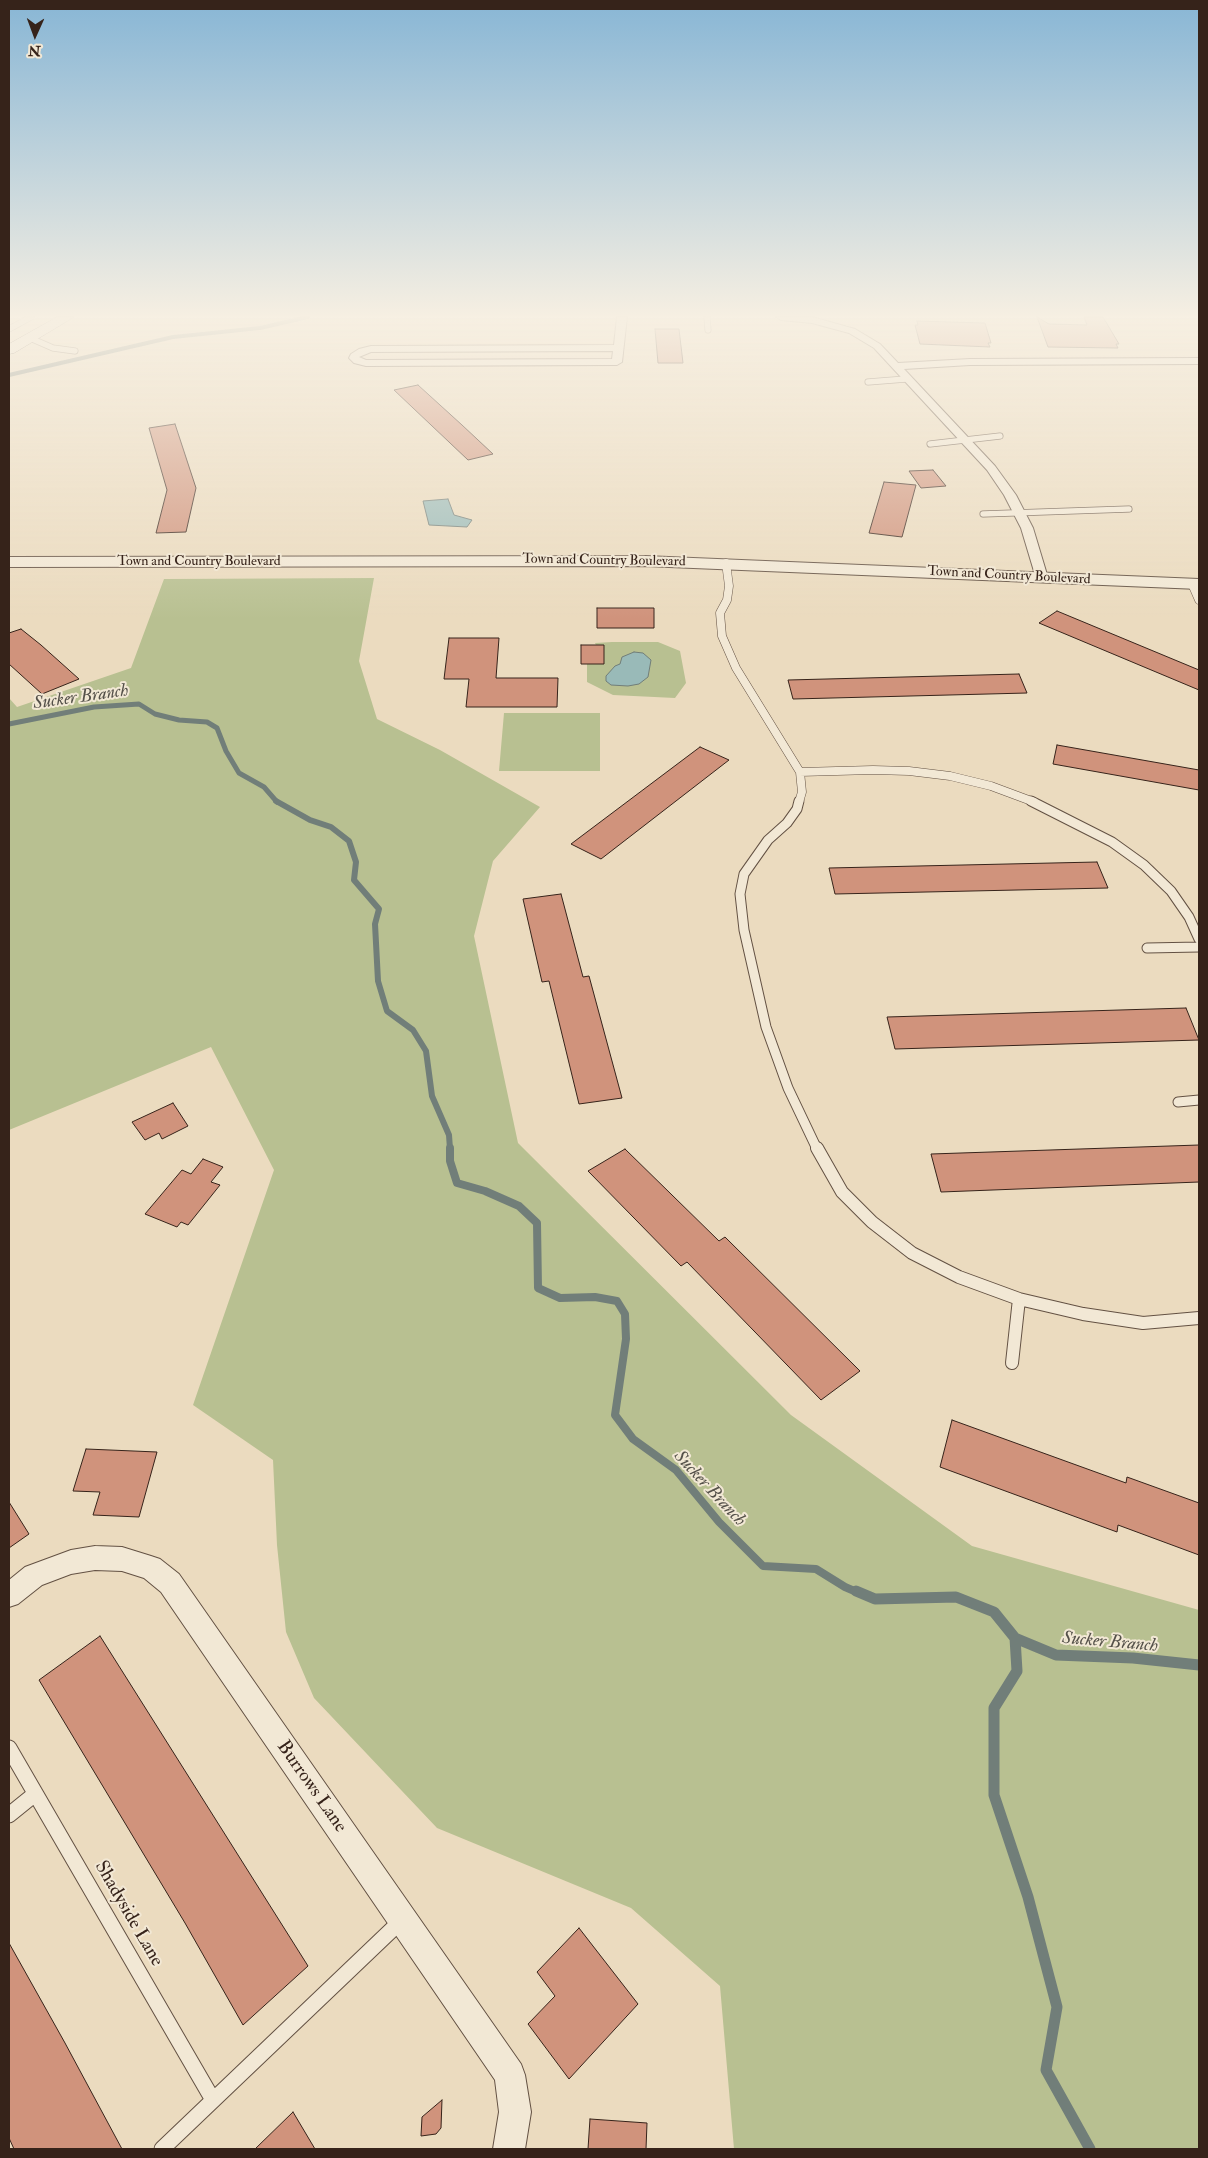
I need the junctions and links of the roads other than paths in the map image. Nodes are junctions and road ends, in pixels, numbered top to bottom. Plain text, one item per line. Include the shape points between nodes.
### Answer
1 (943, 418) edge
2 (1000, 436) dead end
3 (966, 441) junction
4 (930, 444) dead end
5 (1129, 509) dead end
6 (983, 514) dead end
7 (1020, 514) junction
8 (9, 562) edge
9 (726, 563) junction
10 (1042, 578) junction
11 (1195, 584) edge
12 (1199, 600) edge
13 (800, 772) junction
14 (1199, 940) edge
15 (1199, 947) edge
16 (1147, 948) dead end
17 (1199, 1100) edge
18 (1178, 1102) dead end
19 (1019, 1299) junction
20 (1199, 1318) edge
21 (1012, 1363) dead end
22 (9, 1596) edge
23 (9, 1748) edge
24 (35, 1794) junction
25 (9, 1815) edge
26 (402, 1919) junction
27 (213, 2100) junction
28 (162, 2149) edge
29 (510, 2149) edge

1 - 3 street
2 - 3 lane
3 - 4 lane
3 - 7 street via 991,468
5 - 7 lane
6 - 7 lane
7 - 10 street
8 - 9 street, Town and Country Boulevard via 543,560
9 - 10 street, Town and Country Boulevard
9 - 13 lane via 729,586 727,600 720,613 722,636 736,668
10 - 11 street, Town and Country Boulevard
11 - 12 lane
13 - 14 lane via 891,770 950,776 991,786 1031,801 1112,842 1144,865 1171,891 1189,917
13 - 19 lane via 802,792 797,809 756,856 744,874 740,894 744,930 766,1027 788,1088 842,1192 872,1222 912,1253
15 - 16 lane
17 - 18 lane
19 - 20 lane via 1083,1314 1143,1323
19 - 21 lane
22 - 26 street, Burrows Lane via 34,1576 72,1562 95,1558 122,1559 150,1568 170,1583
23 - 24 lane, Shadyside Lane
24 - 25 lane
24 - 27 lane, Shadyside Lane
26 - 27 lane
26 - 29 street, Burrows Lane via 510,2075 515,2112
27 - 28 lane

